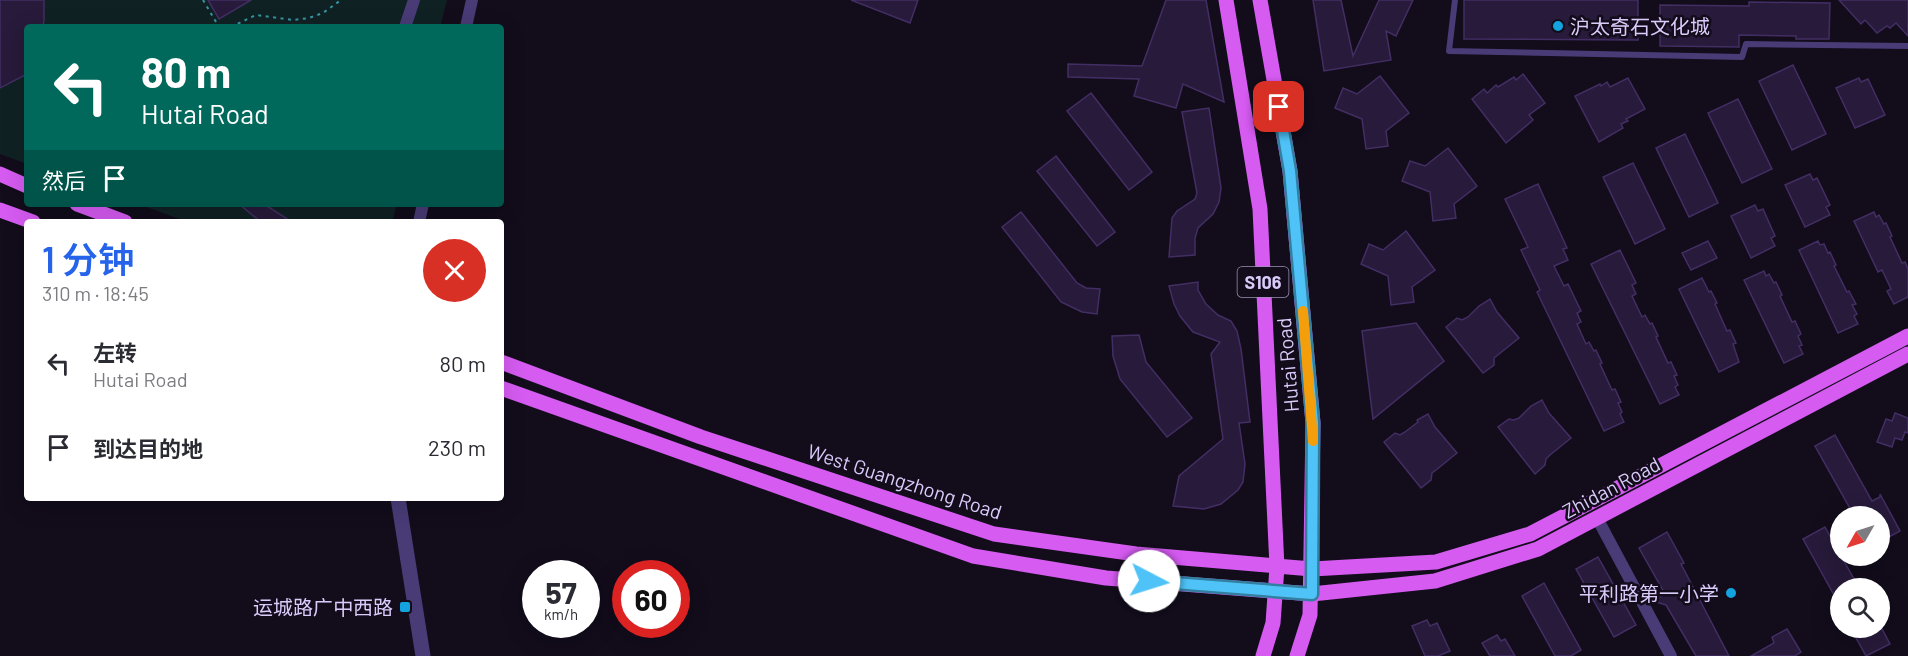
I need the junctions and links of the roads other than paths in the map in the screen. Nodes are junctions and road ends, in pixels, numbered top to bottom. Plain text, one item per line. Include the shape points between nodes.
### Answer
1 (414, 0) edge
2 (472, 0) edge
3 (1226, 0) edge
4 (1260, 0) edge
5 (1455, 0) edge
6 (406, 24) edge
7 (467, 24) edge
8 (1908, 46) edge
9 (0, 174) edge
10 (24, 185) edge
11 (85, 207) edge
12 (0, 210) edge
13 (25, 219) edge
14 (118, 219) edge
15 (1908, 336) edge
16 (1908, 354) edge
17 (504, 363) edge
18 (504, 389) edge
19 (398, 501) edge
20 (1597, 518) junction
21 (1277, 567) junction
22 (1312, 569) junction
23 (1276, 592) junction
24 (1312, 594) junction
25 (423, 656) edge
26 (1263, 656) edge
27 (1297, 656) edge
28 (1671, 656) edge

1 - 6 street
2 - 7 street
3 - 21 main road, Hutai Road / S106 via 1260,209
4 - 22 main road, Hutai Road / S106 via 1290,171 1313,423
5 - 8 lane via 1449,51 1742,57 1746,44
9 - 10 main road
11 - 14 main road
12 - 13 main road
15 - 22 main road, Zhidan Road via 1530,534 1436,562
16 - 20 main road, Zhidan Road
17 - 21 main road, West Guangzhong Road via 701,437 994,534 1136,554
18 - 23 main road via 973,556 1106,578
19 - 25 street
20 - 24 main road, Zhidan Road via 1538,549 1435,581
20 - 28 street
21 - 22 main road, West Guangzhong Road
21 - 23 main road, Hutai Road / S106
22 - 24 main road, Hutai Road / S106
23 - 24 main road
23 - 26 main road, Hutai Road / S106 via 1273,623
24 - 27 main road, Hutai Road / S106

